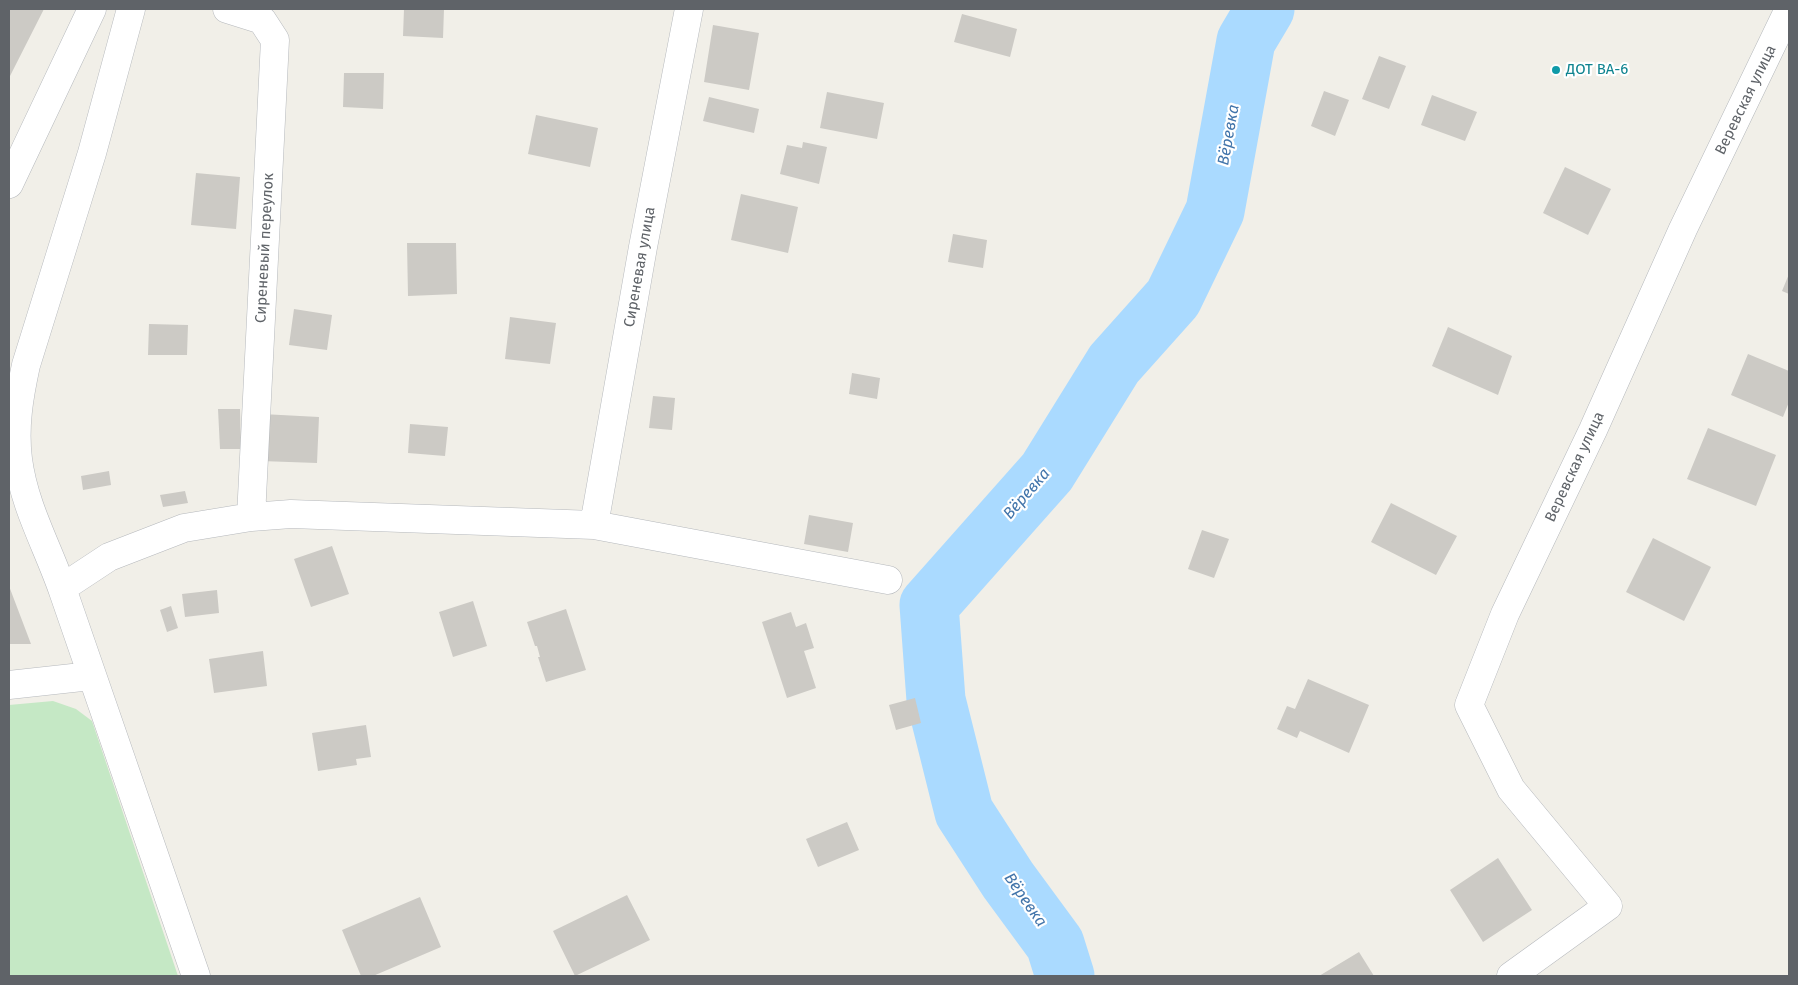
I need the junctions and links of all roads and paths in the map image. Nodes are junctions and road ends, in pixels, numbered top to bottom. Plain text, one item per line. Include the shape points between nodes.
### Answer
1 (92, 9) edge
2 (130, 9) edge
3 (227, 9) edge
4 (690, 9) edge
5 (1789, 9) edge
6 (9, 184) edge
7 (16, 488) edge
8 (251, 517) junction
9 (594, 526) junction
10 (888, 580) dead end
11 (62, 588) junction
12 (92, 676) junction
13 (9, 685) edge
14 (196, 976) edge
15 (1510, 976) edge

1 - 6 street
2 - 7 street via 92,153 26,366 16,422
3 - 8 street, Сиреневый переулок via 262,20 275,40
4 - 9 street, Сиреневая улица via 643,247
5 - 15 street, Веревская улица via 1505,614 1469,705 1511,789 1608,906
7 - 11 street
8 - 9 street via 291,514
8 - 11 street via 184,528 109,557
9 - 10 street
11 - 12 street
12 - 13 street
12 - 14 street

